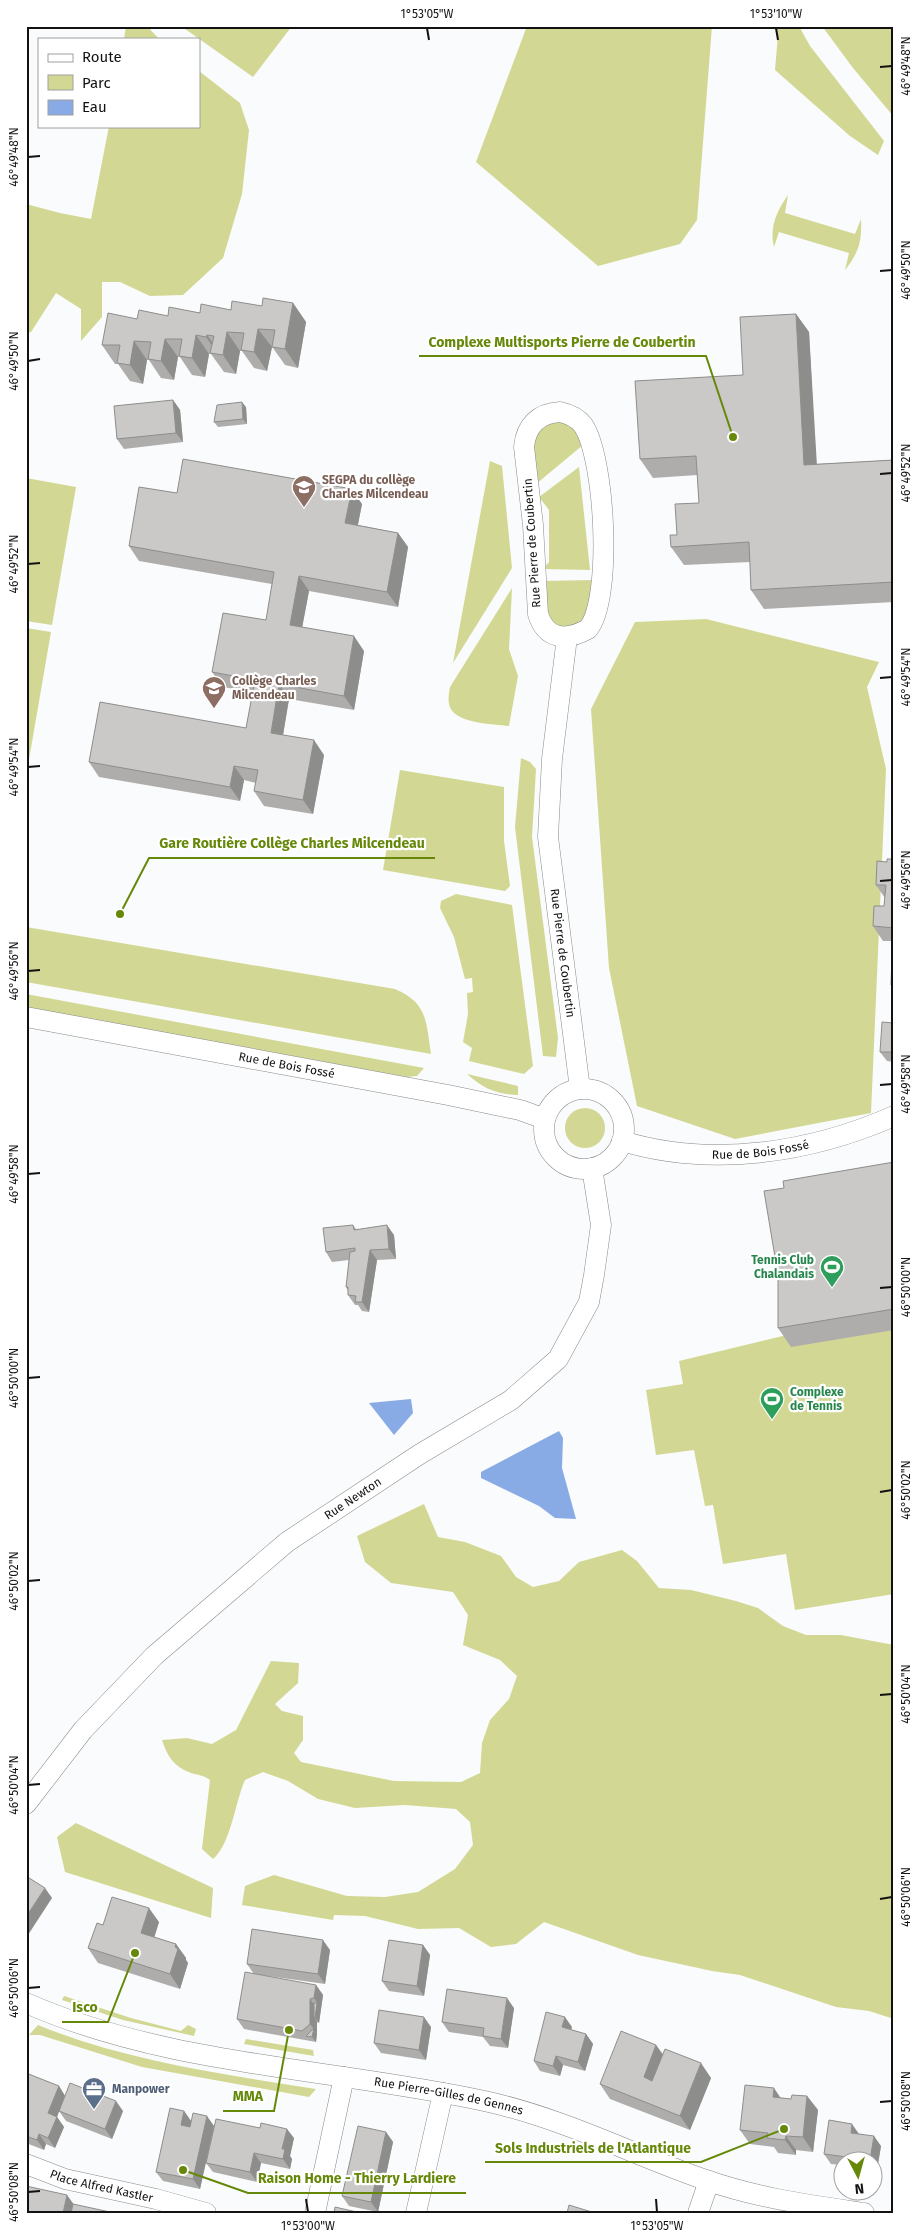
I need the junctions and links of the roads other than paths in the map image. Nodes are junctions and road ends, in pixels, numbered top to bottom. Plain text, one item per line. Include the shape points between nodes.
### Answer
1 (567, 637) junction
2 (26, 1017) edge
3 (580, 1089) junction
4 (894, 1116) edge
5 (545, 1119) junction
6 (622, 1141) junction
7 (592, 1168) junction
8 (26, 1804) edge
9 (28, 2008) edge
10 (344, 2077) junction
11 (443, 2093) junction
12 (26, 2164) edge
13 (709, 2181) junction
14 (206, 2213) edge
15 (315, 2213) edge
16 (416, 2213) edge
17 (698, 2213) edge
18 (864, 2213) edge

1 - 1 street, Rue Pierre de Coubertin via 588,629 598,610 603,518 592,450 584,426 570,414 560,412 532,423 525,436 524,447 538,614 549,633
1 - 3 street, Rue Pierre de Coubertin via 551,776 548,837
2 - 5 street, Rue de Bois Fossé via 448,1095 520,1110
3 - 5 street via 564,1094 552,1104
3 - 6 street via 596,1090 619,1110 624,1125
4 - 6 street, Rue de Bois Fossé via 833,1139 745,1154 671,1150
5 - 7 street via 544,1135 550,1150 561,1161 576,1168
6 - 7 street via 605,1162
7 - 8 street, Rue Newton via 601,1225 594,1275 588,1302 558,1359 511,1400 420,1454 288,1542 154,1656 83,1730
9 - 10 street, Rue Pierre-Gilles de Gennes via 166,2046
10 - 11 street, Rue Pierre-Gilles de Gennes
10 - 15 street
11 - 13 street, Rue Pierre-Gilles de Gennes via 530,2113
11 - 16 street
12 - 14 street, Place Alfred Kastler via 65,2179
13 - 17 street
13 - 18 street, Rue Pierre-Gilles de Gennes via 792,2203

